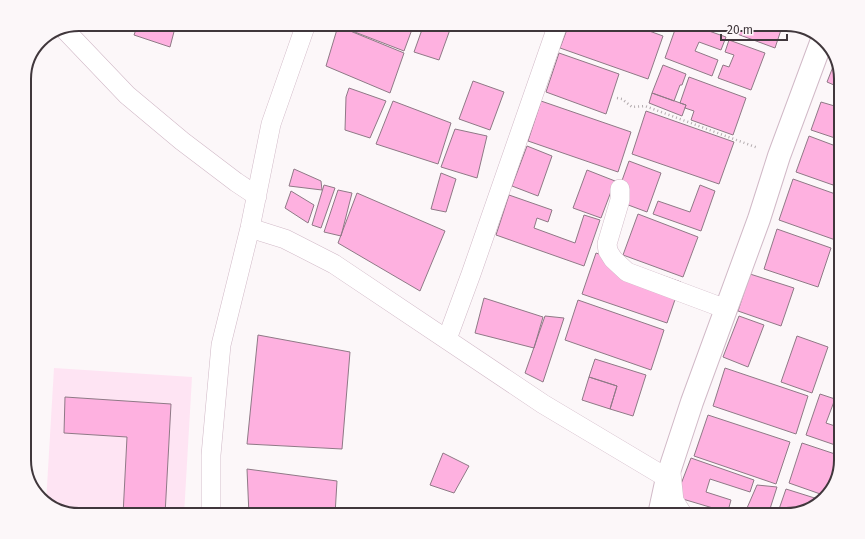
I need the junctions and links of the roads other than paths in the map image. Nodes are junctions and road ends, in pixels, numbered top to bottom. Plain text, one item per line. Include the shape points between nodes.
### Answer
1 (304, 31) edge
2 (556, 31) edge
3 (67, 33) edge
4 (820, 45) edge
5 (620, 189) dead end
6 (257, 196) junction
7 (250, 228) junction
8 (726, 309) junction
9 (447, 339) junction
10 (668, 473) junction
11 (211, 508) edge
12 (660, 508) edge
13 (678, 508) edge

1 - 6 street via 271,124
2 - 9 street
3 - 6 street via 127,95 182,141
4 - 8 street
5 - 8 street via 620,200 607,244 613,259 627,272
6 - 7 street
7 - 9 street via 285,239 334,264
7 - 11 street via 221,345 211,455
8 - 10 street
9 - 10 street via 543,404
10 - 12 street
10 - 13 street via 674,501

